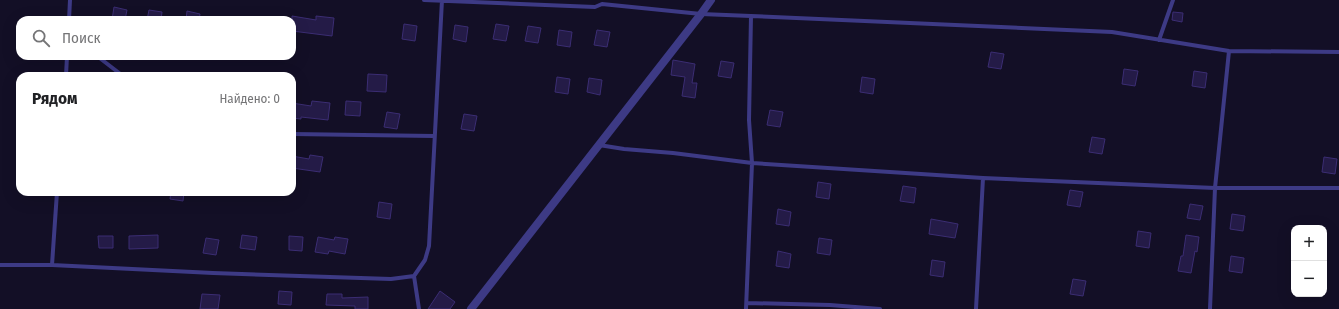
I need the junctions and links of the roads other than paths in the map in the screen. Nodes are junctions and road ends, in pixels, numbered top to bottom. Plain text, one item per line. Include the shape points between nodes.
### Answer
1 (70, 0) edge
2 (424, 0) edge
3 (442, 0) edge
4 (711, 0) edge
5 (1173, 0) edge
6 (701, 14) junction
7 (69, 16) edge
8 (751, 16) junction
9 (1159, 40) junction
10 (1229, 51) junction
11 (1339, 52) edge
12 (67, 60) edge
13 (102, 60) edge
14 (66, 72) edge
15 (118, 72) edge
16 (296, 134) edge
17 (434, 136) junction
18 (599, 145) junction
19 (752, 162) junction
20 (983, 178) junction
21 (1215, 188) junction
22 (1339, 188) edge
23 (57, 196) edge
24 (0, 265) edge
25 (52, 265) junction
26 (414, 276) junction
27 (747, 302) junction
28 (419, 309) edge
29 (471, 309) edge
30 (746, 309) edge
31 (880, 309) edge
32 (976, 309) edge
33 (1210, 309) edge

1 - 7 lane
2 - 3 lane
3 - 6 lane via 595,7 602,4
3 - 17 lane
4 - 6 street
5 - 9 lane
6 - 8 lane
6 - 18 street
8 - 9 lane via 1112,32
8 - 19 lane via 749,120
9 - 10 lane
10 - 11 lane
10 - 21 lane
12 - 14 lane
13 - 15 lane
16 - 17 lane
17 - 26 lane via 429,246 425,260
18 - 19 lane
18 - 29 street
19 - 20 lane
19 - 27 lane
20 - 21 lane
20 - 32 lane
21 - 22 lane
21 - 33 lane
23 - 25 lane
24 - 25 lane
25 - 26 lane via 391,279
26 - 28 lane
27 - 30 lane
27 - 31 lane

